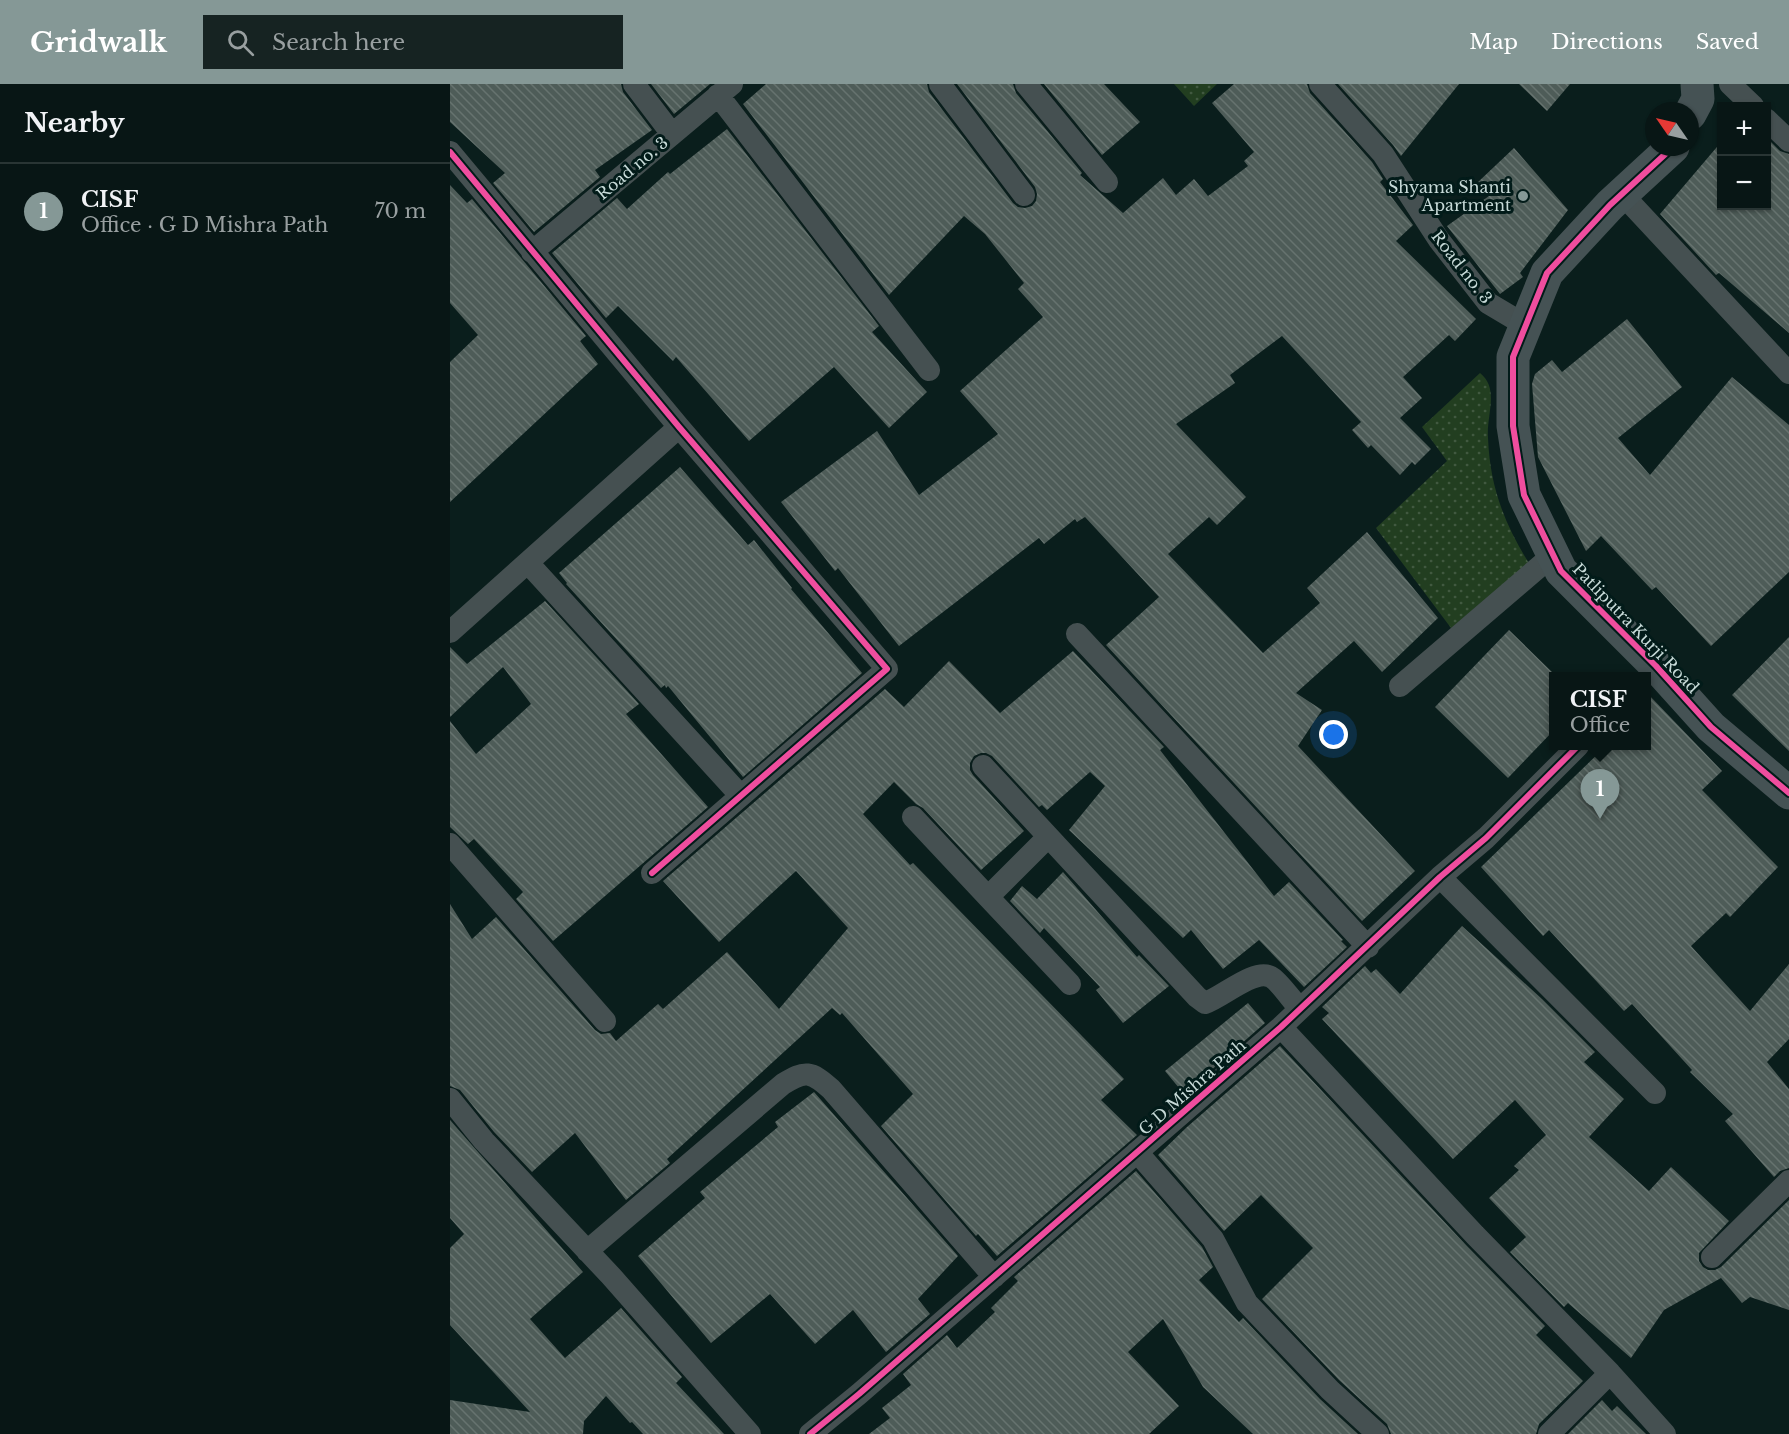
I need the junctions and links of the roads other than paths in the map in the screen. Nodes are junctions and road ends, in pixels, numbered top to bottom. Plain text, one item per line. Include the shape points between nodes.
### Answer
1 (634, 84) edge
2 (940, 84) edge
3 (1026, 84) edge
4 (1320, 84) edge
5 (1697, 84) edge
6 (1730, 84) edge
7 (725, 90) edge
8 (1696, 102) edge
9 (1749, 102) edge
10 (1771, 123) edge
11 (672, 134) junction
12 (1789, 141) edge
13 (450, 152) edge
14 (1663, 156) edge
15 (1107, 182) dead end
16 (1622, 194) junction
17 (1024, 195) dead end
18 (532, 252) junction
19 (1525, 325) junction
20 (929, 370) dead end
21 (1789, 373) edge
22 (679, 427) junction
23 (1553, 555) junction
24 (528, 563) junction
25 (450, 632) edge
26 (1077, 633) dead end
27 (1651, 671) edge
28 (1400, 686) dead end
29 (1574, 750) edge
30 (983, 766) dead end
31 (1789, 793) edge
32 (740, 795) junction
33 (913, 817) dead end
34 (1048, 837) junction
35 (450, 844) edge
36 (652, 873) dead end
37 (1440, 877) junction
38 (988, 897) junction
39 (1368, 947) junction
40 (1070, 984) dead end
41 (1300, 1010) junction
42 (605, 1021) dead end
43 (1281, 1027) junction
44 (1655, 1093) dead end
45 (450, 1099) edge
46 (1137, 1152) junction
47 (1789, 1181) edge
48 (587, 1251) junction
49 (1712, 1257) dead end
50 (994, 1277) junction
51 (1610, 1373) junction
52 (750, 1434) edge
53 (810, 1434) edge
54 (1378, 1434) edge
55 (1549, 1434) edge
56 (1665, 1434) edge

1 - 11 street
2 - 17 street
3 - 15 street
4 - 19 street, Road no. 3 via 1383,154 1439,240 1488,303
5 - 8 street
6 - 9 street
7 - 11 street, Road no. 3
7 - 20 street
10 - 12 street
11 - 18 street, Road no. 3
13 - 18 street
14 - 16 street, Patliputra Kurji Road
16 - 19 street, Patliputra Kurji Road via 1547,273
16 - 21 street
18 - 22 street
19 - 23 street, Patliputra Kurji Road via 1513,357 1513,426 1524,495
22 - 24 street
22 - 32 street via 887,669
23 - 27 street, Patliputra Kurji Road via 1561,571
23 - 28 street
24 - 25 street
24 - 32 street
26 - 39 street
27 - 31 street, Patliputra Kurji Road
29 - 37 street, G D Mishra Path
30 - 34 street
32 - 36 street
33 - 38 street
34 - 38 street
34 - 41 street via 1205,1003 1261,975 1272,977
35 - 42 street
37 - 39 street, G D Mishra Path
37 - 44 street
38 - 40 street
39 - 41 street, G D Mishra Path
41 - 43 street, G D Mishra Path
43 - 46 street, G D Mishra Path
43 - 51 street
45 - 48 street
46 - 50 street, G D Mishra Path
46 - 54 street via 1213,1239 1247,1303
47 - 49 street
48 - 50 street via 783,1084 807,1073 831,1089
48 - 52 street
50 - 53 street, G D Mishra Path
51 - 55 street
51 - 56 street

